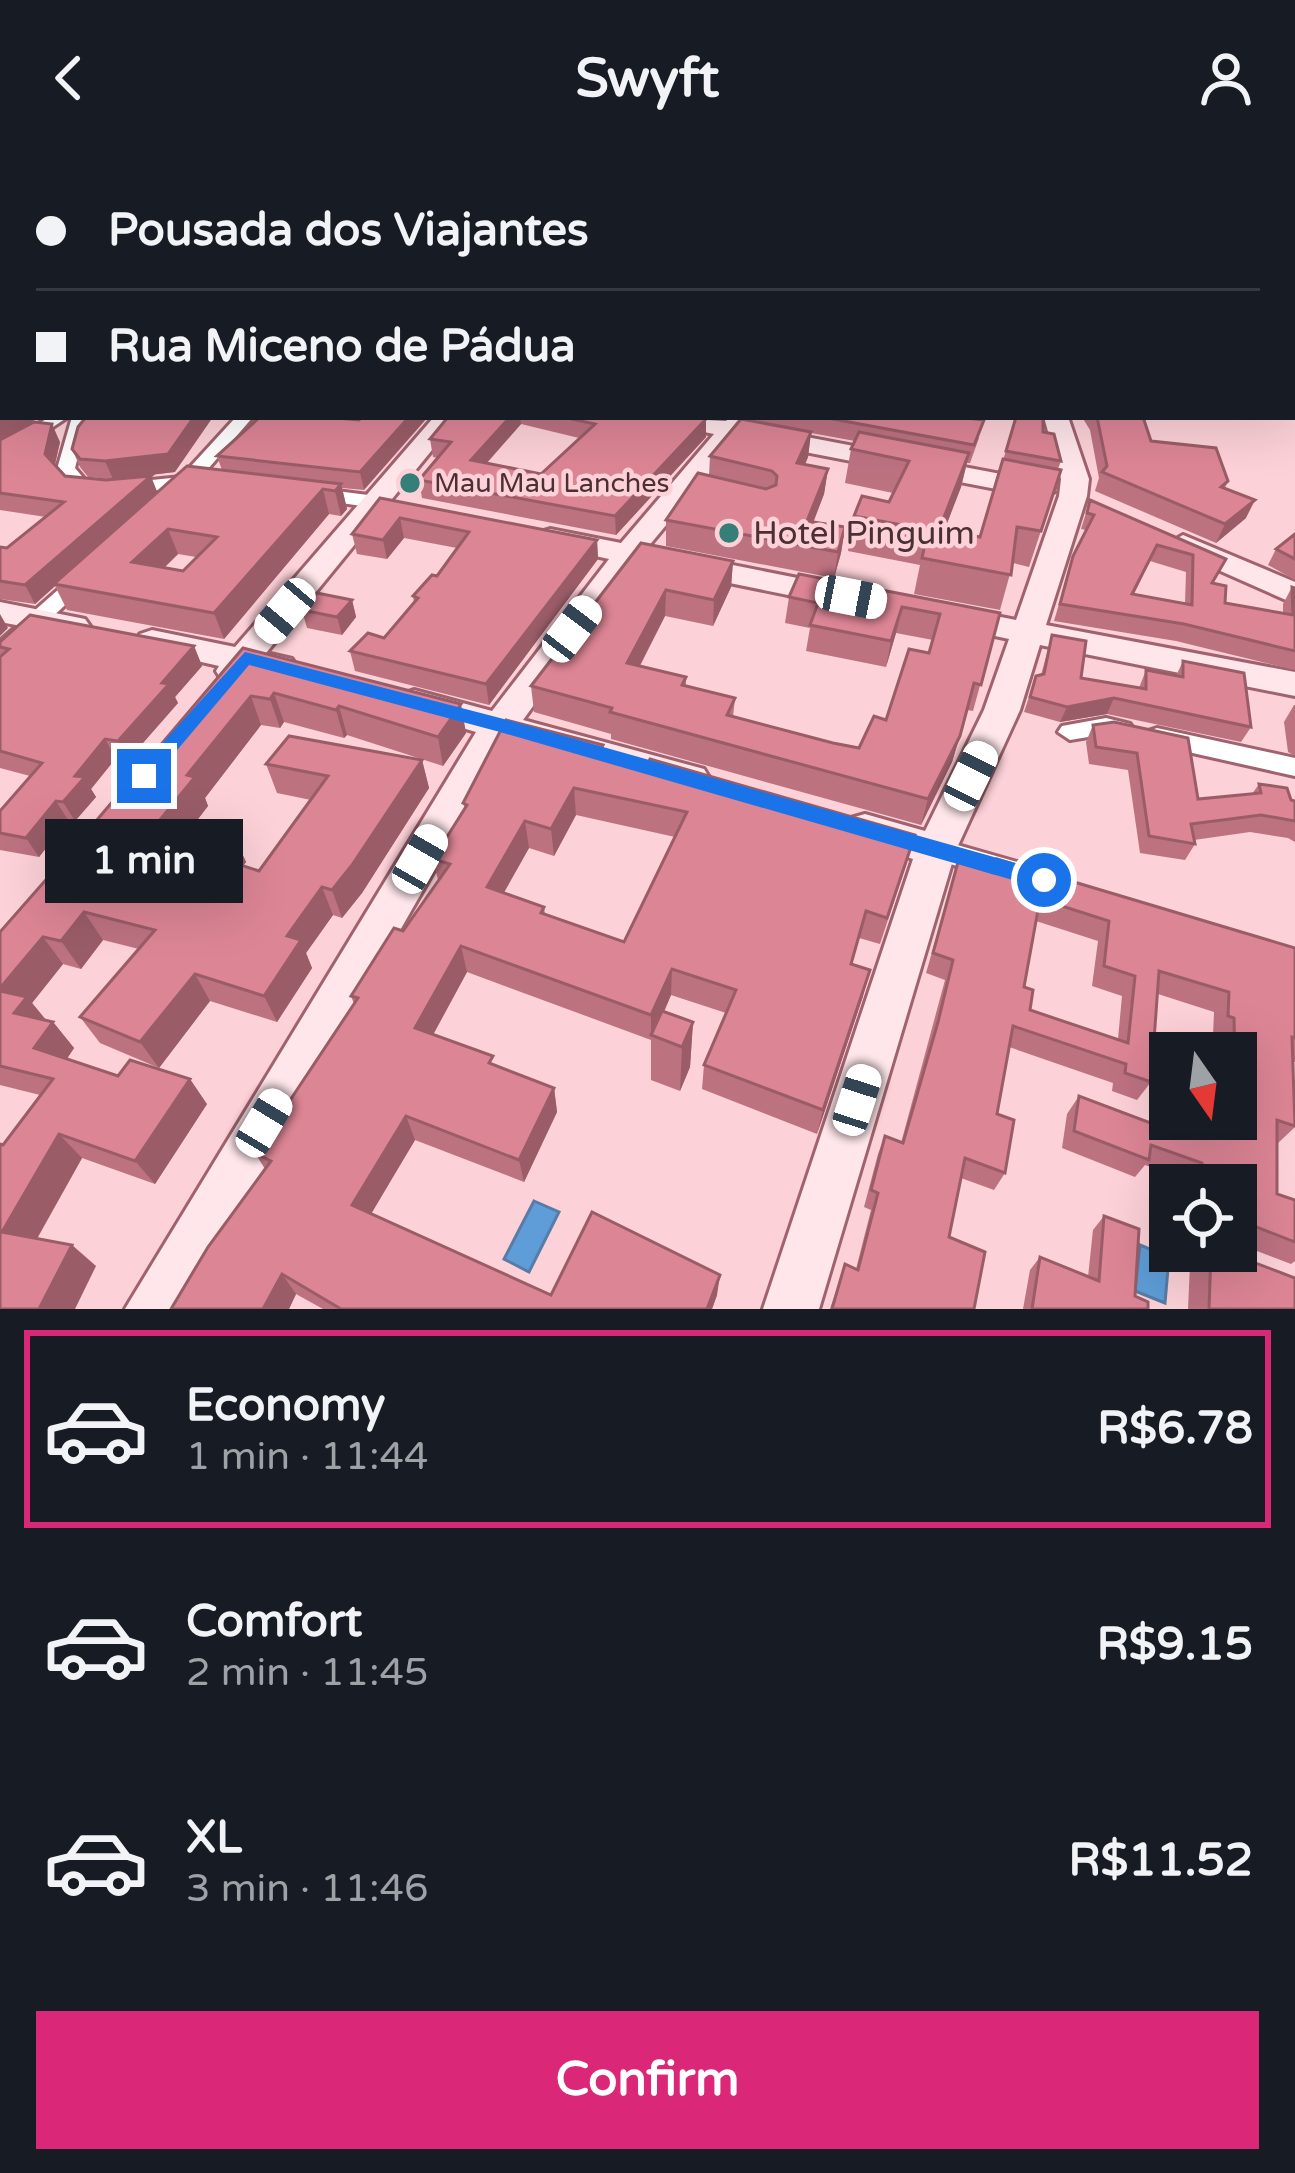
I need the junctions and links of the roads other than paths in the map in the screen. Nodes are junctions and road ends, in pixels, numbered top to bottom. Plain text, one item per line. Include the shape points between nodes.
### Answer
1 (56, 420) edge
2 (79, 420) edge
3 (242, 420) edge
4 (444, 420) edge
5 (695, 420) edge
6 (1057, 420) edge
7 (737, 424) edge
8 (0, 458) edge
9 (190, 481) junction
10 (213, 483) edge
11 (283, 491) edge
12 (1083, 500) junction
13 (376, 502) junction
14 (156, 511) edge
15 (422, 511) edge
16 (514, 530) edge
17 (1154, 531) edge
18 (628, 554) junction
19 (105, 557) edge
20 (1295, 594) edge
21 (873, 602) edge
22 (918, 610) edge
23 (0, 612) edge
24 (37, 619) junction
25 (1029, 632) junction
26 (0, 653) edge
27 (245, 658) junction
28 (309, 675) edge
29 (1295, 684) edge
30 (373, 692) edge
31 (214, 693) edge
32 (500, 725) junction
33 (1070, 732) dead end
34 (1295, 766) edge
35 (730, 790) edge
36 (822, 817) edge
37 (936, 850) junction
38 (1044, 880) edge
39 (153, 1309) edge
40 (791, 1309) edge

1 - 8 street
2 - 9 street via 67,469 80,486
3 - 9 street
4 - 13 main road
5 - 7 main road
6 - 12 main road
7 - 12 main road
7 - 18 main road
9 - 10 street
9 - 14 street
11 - 13 street
12 - 25 main road
13 - 15 main road
13 - 27 main road
16 - 18 main road
17 - 20 main road
18 - 21 main road
18 - 32 main road
19 - 24 street
22 - 25 main road
23 - 24 main road
24 - 26 street
24 - 27 main road
25 - 29 main road
25 - 37 main road
27 - 28 main road
27 - 31 main road
30 - 32 main road
32 - 35 main road
32 - 39 main road
33 - 34 street via 1106,726
36 - 37 main road
37 - 38 street
37 - 40 main road

